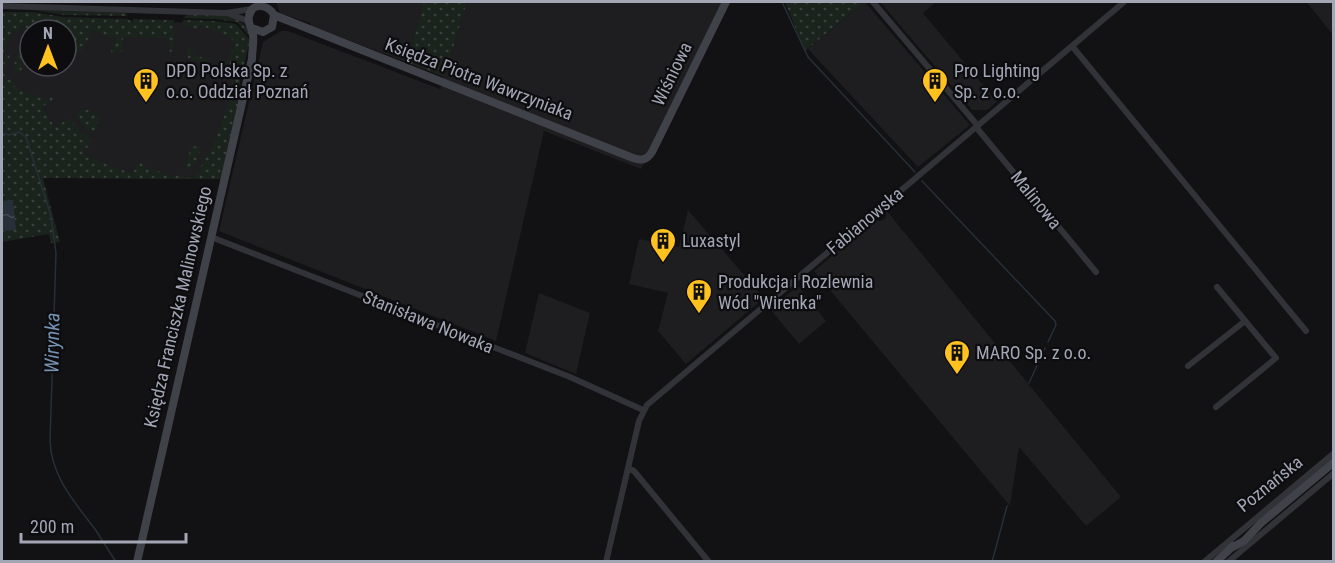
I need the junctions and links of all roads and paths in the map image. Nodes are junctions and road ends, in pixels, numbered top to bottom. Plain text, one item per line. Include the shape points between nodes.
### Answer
1 (726, 2) edge
2 (873, 2) edge
3 (1124, 2) edge
4 (2, 6) edge
5 (258, 6) edge
6 (271, 8) edge
7 (226, 13) junction
8 (250, 25) junction
9 (272, 27) junction
10 (300, 27) junction
11 (263, 32) junction
12 (1072, 46) junction
13 (252, 59) junction
14 (977, 126) junction
15 (646, 159) joint
16 (212, 237) junction
17 (1096, 272) dead end
18 (1218, 287) dead end
19 (1245, 321) junction
20 (1306, 331) dead end
21 (1188, 366) dead end
22 (1216, 407) dead end
23 (643, 410) junction
24 (1334, 453) edge
25 (1334, 462) edge
26 (628, 468) junction
27 (1334, 473) edge
28 (1229, 545) junction
29 (137, 561) edge
30 (606, 561) edge
31 (709, 561) edge
32 (1204, 561) edge
33 (1216, 561) edge
34 (1228, 561) edge

1 - 15 street, Wiśniowa
2 - 14 street, Malinowa
3 - 12 street, Fabianowska
4 - 7 street
5 - 6 street
5 - 7 street
5 - 8 street via 249,14
6 - 9 street
6 - 10 street, Księdza Piotra Wawrzyniaka
7 - 8 street
8 - 11 street
8 - 13 street, Księdza Franciszka Malinowskiego via 254,38
9 - 10 street, Księdza Piotra Wawrzyniaka
9 - 11 street
10 - 15 street, Księdza Piotra Wawrzyniaka via 633,158
11 - 13 street, Księdza Franciszka Malinowskiego
12 - 14 street, Fabianowska
12 - 20 street
13 - 16 street, Księdza Franciszka Malinowskiego
14 - 17 street, Malinowa
14 - 23 street, Fabianowska
16 - 23 street, Stanisława Nowaka
16 - 29 street, Księdza Franciszka Malinowskiego
18 - 19 street
19 - 21 street
19 - 22 street via 1276,358
23 - 26 street
24 - 28 street, Poznańska
25 - 28 street, Poznańska via 1247,538
26 - 30 street
26 - 31 street
27 - 34 street, Poznańska
28 - 32 street
28 - 33 street, Poznańska

